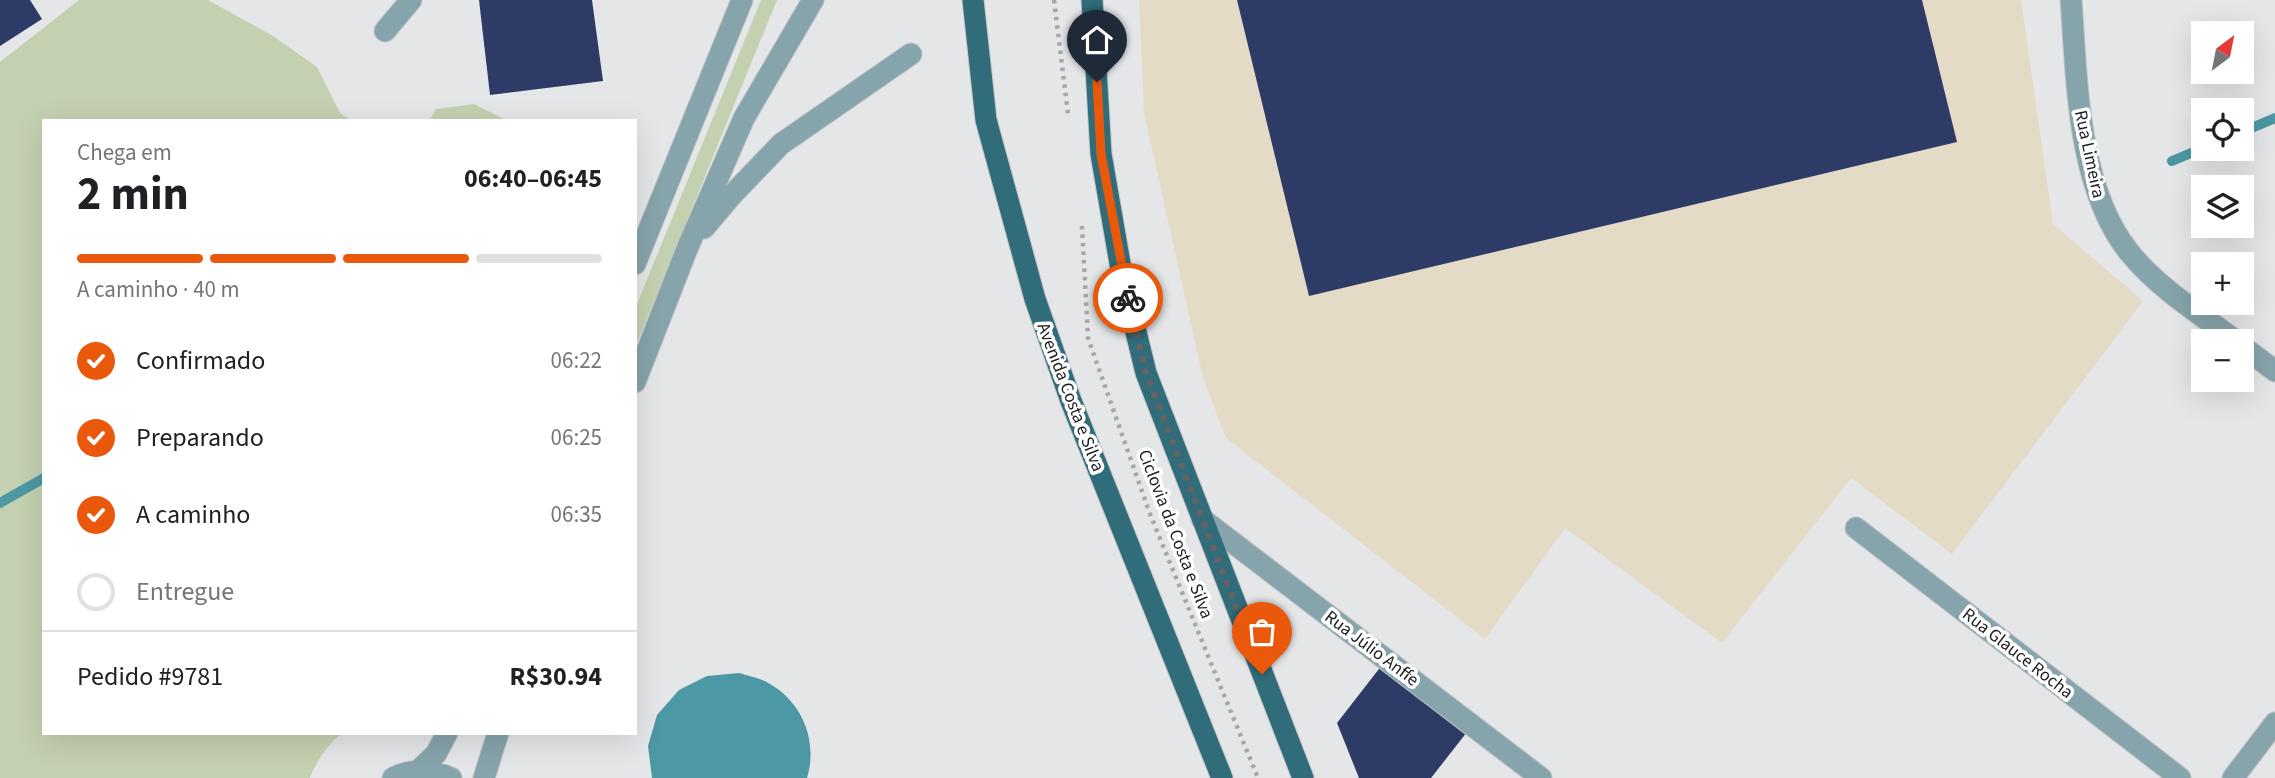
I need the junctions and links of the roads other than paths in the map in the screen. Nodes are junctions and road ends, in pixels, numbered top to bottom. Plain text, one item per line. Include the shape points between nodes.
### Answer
1 (411, 0) edge
2 (742, 0) edge
3 (813, 0) edge
4 (973, 0) edge
5 (1092, 0) edge
6 (2071, 0) edge
7 (385, 31) dead end
8 (911, 54) dead end
9 (687, 249) junction
10 (637, 259) edge
11 (2220, 329) edge
12 (2254, 355) edge
13 (2275, 371) edge
14 (637, 377) edge
15 (1202, 519) junction
16 (1856, 528) dead end
17 (2275, 723) edge
18 (446, 735) edge
19 (497, 735) edge
20 (418, 771) junction
21 (393, 778) edge
22 (451, 778) edge
23 (484, 778) edge
24 (1222, 778) edge
25 (1303, 778) edge
26 (1541, 778) edge
27 (2180, 778) edge
28 (2233, 778) edge

1 - 7 street
2 - 10 street
3 - 9 street via 744,118
4 - 24 main road, Avenida Costa e Silva via 986,120 1034,299
5 - 15 main road via 1101,154 1122,275 1146,373
6 - 11 street, Rua Limeira via 2080,121 2103,210 2129,252
8 - 9 street via 781,144
9 - 14 street
12 - 13 street
15 - 25 main road
15 - 26 street, Rua Júlio Anffe
16 - 27 street, Rua Glauce Rocha
17 - 28 street
18 - 20 street via 436,754
19 - 23 street
20 - 21 street
20 - 22 street

